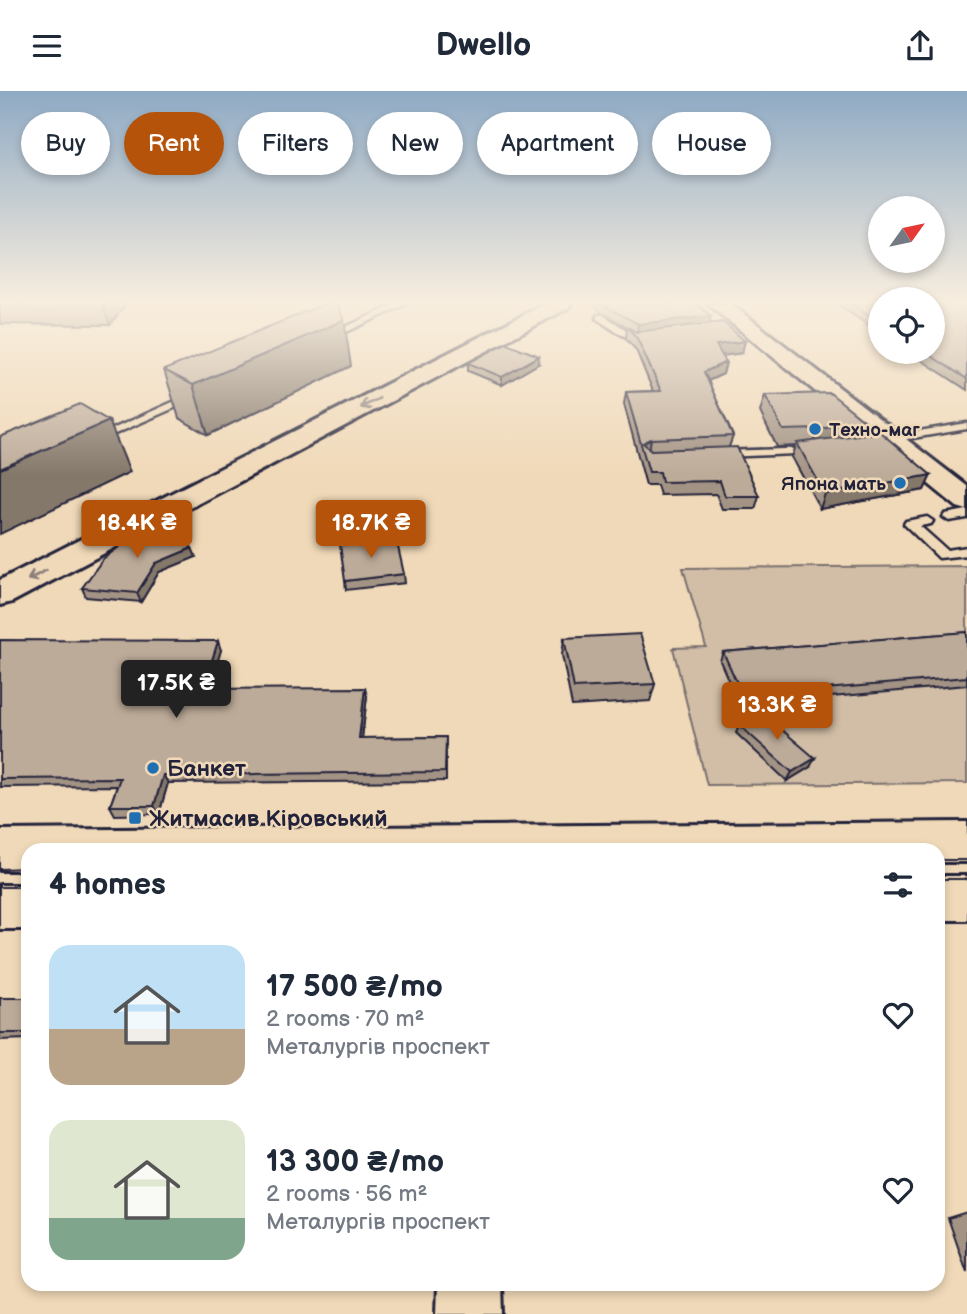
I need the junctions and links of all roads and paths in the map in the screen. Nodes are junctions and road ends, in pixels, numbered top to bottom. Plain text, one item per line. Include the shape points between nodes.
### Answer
1 (447, 361) edge
2 (783, 361) edge
3 (202, 392) edge
4 (967, 426) edge
5 (882, 440) junction
6 (89, 442) edge
7 (825, 449) edge
8 (704, 455) edge
9 (958, 509) edge
10 (967, 514) edge
11 (927, 521) dead end
12 (967, 551) edge
13 (0, 594) edge
14 (967, 842) edge
15 (884, 843) edge
16 (0, 850) edge
17 (21, 850) edge
18 (945, 898) edge
19 (967, 898) edge
20 (0, 907) edge
21 (21, 907) edge
22 (470, 1291) edge
23 (470, 1314) edge

1 -> 13 street
2 - 5 street
3 - 6 lane
4 - 5 lane
5 - 9 street
7 - 8 lane
9 - 10 lane
11 - 12 lane via 910,524 944,555
14 - 15 street
16 - 17 street
18 - 19 street
20 - 21 street
22 - 23 street

